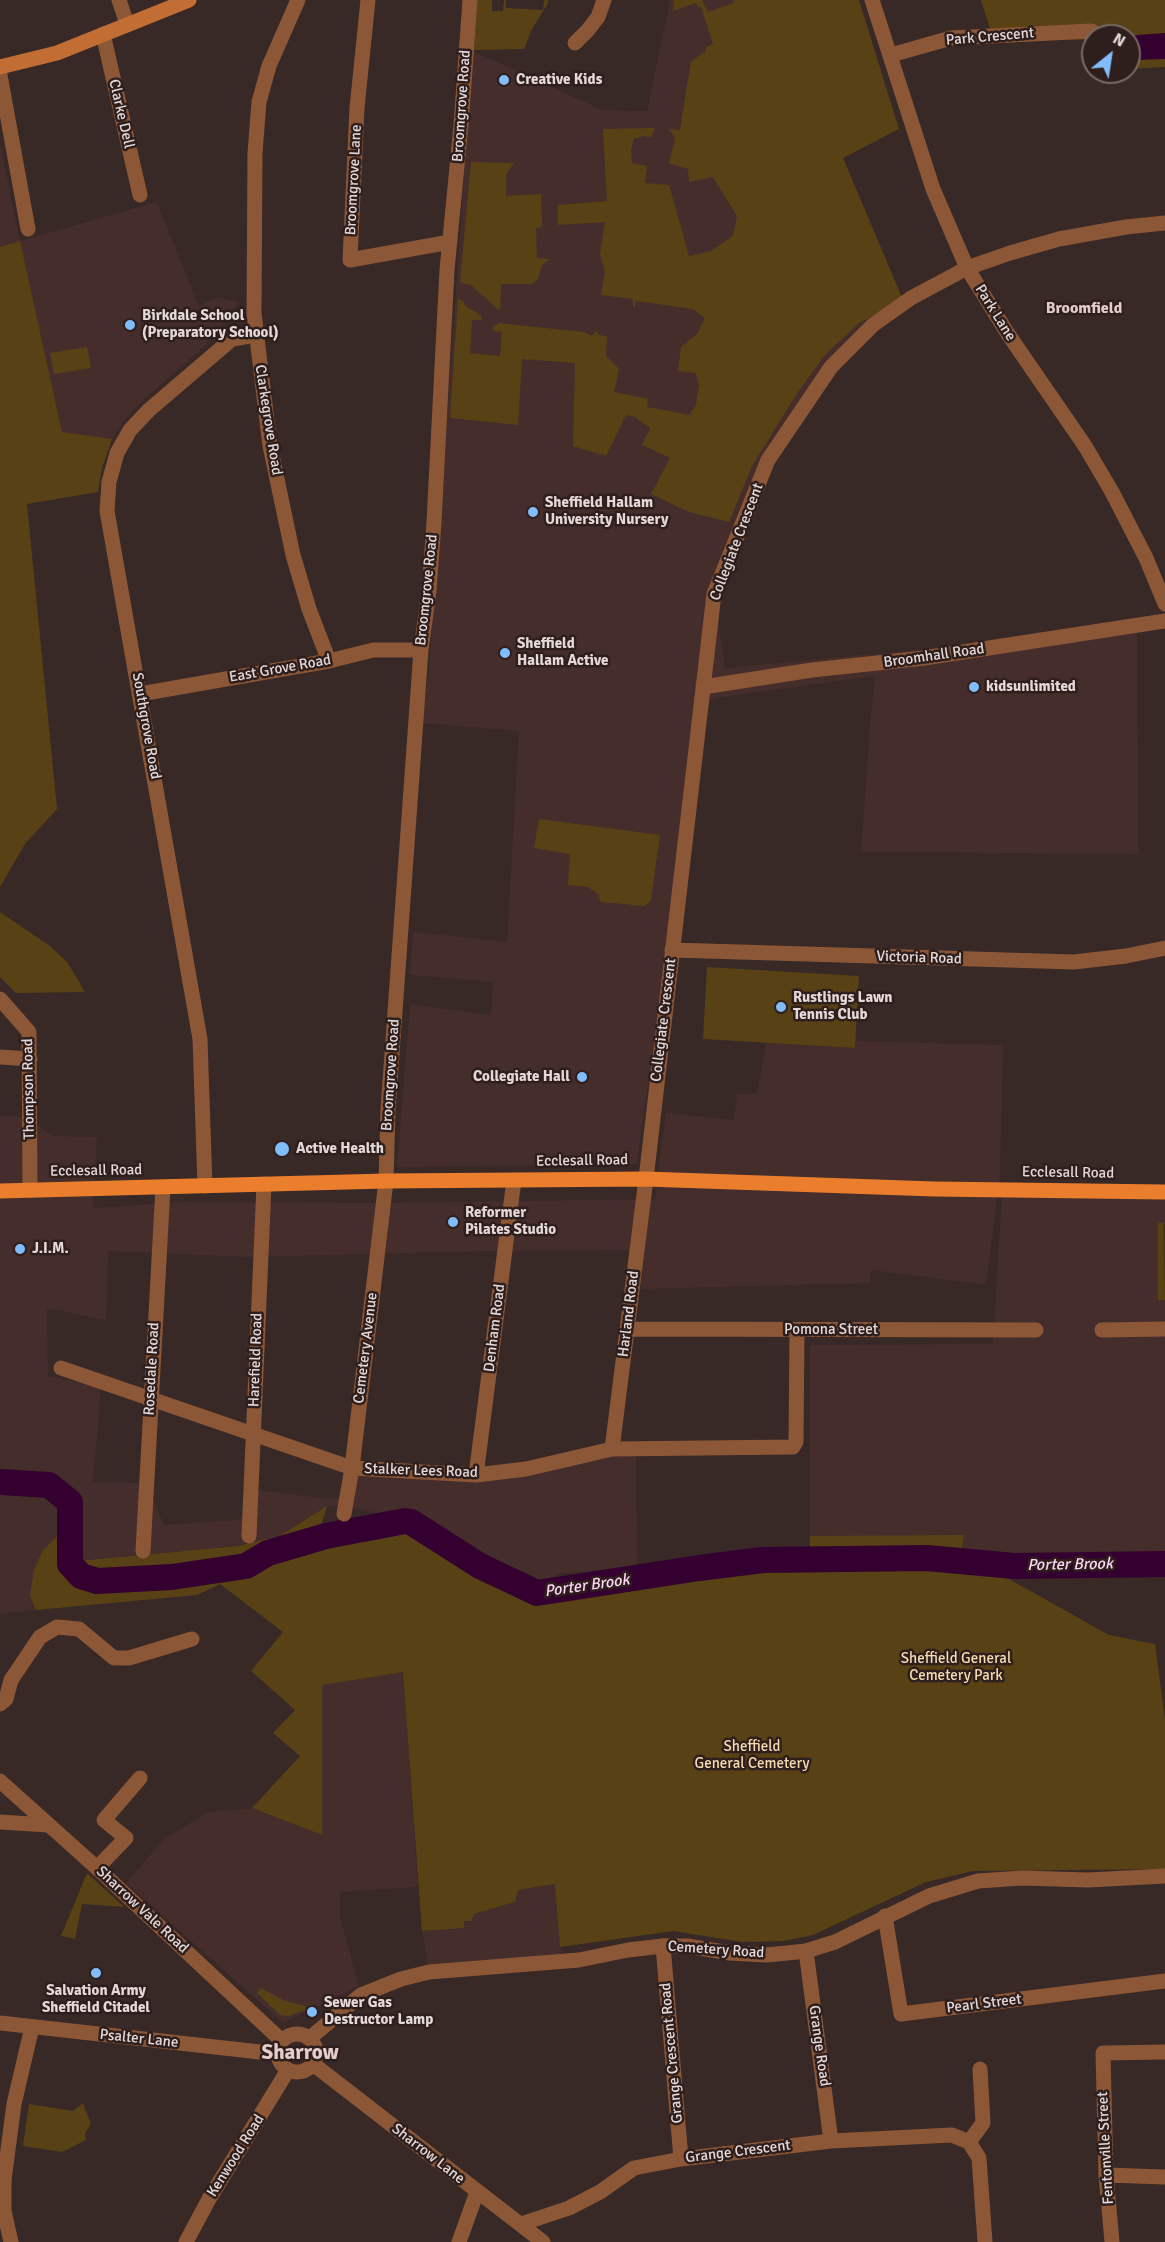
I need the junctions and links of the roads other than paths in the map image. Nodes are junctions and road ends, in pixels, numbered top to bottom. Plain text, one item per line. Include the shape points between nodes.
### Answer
1 (119, 0) edge
2 (189, 0) edge
3 (298, 0) edge
4 (368, 0) edge
5 (470, 0) edge
6 (604, 0) edge
7 (872, 0) edge
8 (127, 24) junction
9 (1081, 32) edge
10 (103, 34) junction
11 (575, 43) dead end
12 (891, 55) junction
13 (0, 67) edge
14 (0, 75) edge
15 (140, 195) dead end
16 (1165, 223) edge
17 (28, 229) dead end
18 (450, 242) junction
19 (968, 268) junction
20 (256, 335) junction
21 (1165, 604) edge
22 (1165, 621) edge
23 (421, 650) junction
24 (328, 661) junction
25 (703, 687) junction
26 (140, 694) junction
27 (1165, 948) edge
28 (672, 950) junction
29 (0, 999) edge
30 (0, 1057) edge
31 (30, 1059) junction
32 (646, 1179) junction
33 (514, 1180) junction
34 (386, 1181) junction
35 (264, 1184) junction
36 (205, 1186) junction
37 (163, 1187) junction
38 (0, 1191) edge
39 (30, 1191) junction
40 (1165, 1192) edge
41 (627, 1329) junction
42 (1102, 1329) dead end
43 (1165, 1329) edge
44 (1036, 1330) dead end
45 (797, 1331) junction
46 (61, 1368) dead end
47 (151, 1399) junction
48 (253, 1433) junction
49 (612, 1449) junction
50 (351, 1468) junction
51 (476, 1475) junction
52 (344, 1514) dead end
53 (249, 1536) dead end
54 (143, 1551) dead end
55 (192, 1639) dead end
56 (0, 1704) edge
57 (140, 1778) dead end
58 (0, 1780) edge
59 (0, 1822) edge
60 (48, 1825) junction
61 (97, 1868) junction
62 (1165, 1876) edge
63 (885, 1916) junction
64 (663, 1946) junction
65 (806, 1951) junction
66 (1165, 1981) edge
67 (0, 2023) edge
68 (32, 2027) junction
69 (310, 2038) junction
70 (280, 2047) junction
71 (1165, 2052) edge
72 (313, 2064) junction
73 (980, 2069) dead end
74 (288, 2070) junction
75 (831, 2141) junction
76 (969, 2142) junction
77 (681, 2159) junction
78 (1106, 2175) junction
79 (1165, 2177) edge
80 (477, 2192) junction
81 (521, 2224) junction
82 (11, 2242) edge
83 (186, 2242) edge
84 (459, 2242) edge
85 (543, 2242) edge
86 (985, 2242) edge
87 (1112, 2242) edge

1 - 8 street
2 - 8 main road
3 - 20 street, Clarkegrove Road via 268,66 259,102 255,153
4 - 18 street, Broomgrove Lane via 357,108 350,260
5 - 18 street, Broomgrove Road
6 - 11 street via 598,17
7 - 12 street, Park Lane
8 - 10 main road
9 - 12 street, Park Crescent via 951,38
10 - 13 main road via 57,54
10 - 15 street, Clarke Dell
12 - 19 street, Park Lane via 933,189
14 - 17 street
16 - 19 street, Collegiate Crescent via 1059,239
18 - 23 street, Broomgrove Road via 429,591
19 - 21 street, Park Lane via 1091,455 1146,558
19 - 25 street, Collegiate Crescent via 911,298 873,325 831,368 768,460 714,594
20 - 24 street, Clarkegrove Road via 270,446 293,555
20 - 26 street, Southgrove Road via 232,339 181,381 130,430 117,453 107,511
22 - 25 street, Broomhall Road
23 - 24 street, East Grove Road via 373,650
23 - 34 street, Broomgrove Road
24 - 26 street, East Grove Road
25 - 28 street, Collegiate Crescent
26 - 36 street, Southgrove Road via 200,1039
27 - 28 street, Victoria Road via 1074,962
28 - 32 street, Collegiate Crescent
29 - 31 street, Thompson Road via 29,1032
30 - 31 street
31 - 39 street, Thompson Road
32 - 33 main road, Ecclesall Road
32 - 40 main road, Ecclesall Road
32 - 41 street, Harland Road
33 - 34 main road, Ecclesall Road
33 - 51 street, Denham Road
34 - 35 main road, Ecclesall Road
34 - 50 street, Cemetery Avenue
35 - 36 main road, Ecclesall Road
35 - 48 street, Harefield Road
36 - 37 main road, Ecclesall Road
37 - 39 main road, Ecclesall Road
37 - 47 street, Rosedale Road
38 - 39 main road, Ecclesall Road
41 - 45 street, Pomona Street
41 - 49 street, Harland Road
42 - 43 street
44 - 45 street, Pomona Street
45 - 49 street, Stalker Lees Road via 793,1448
46 - 47 street, Stalker Lees Road
47 - 48 street, Stalker Lees Road
47 - 54 street, Rosedale Road
48 - 50 street, Stalker Lees Road
48 - 53 street, Harefield Road
49 - 51 street, Stalker Lees Road via 526,1469
50 - 51 street, Stalker Lees Road
50 - 52 street, Cemetery Avenue
55 - 56 street via 129,1658 114,1658 79,1629 57,1628 40,1637
57 - 61 street via 104,1820 126,1838
58 - 60 street, Sharrow Vale Road
59 - 60 street
60 - 61 street, Sharrow Vale Road
61 - 70 street, Sharrow Vale Road
62 - 63 street, Cemetery Road via 978,1881 929,1896
63 - 65 street, Cemetery Road via 835,1942
63 - 66 street, Pearl Street via 901,2014
64 - 65 street, Cemetery Road via 766,1955
64 - 69 street, Cemetery Road via 579,1960 429,1972 401,1979 361,1995
64 - 77 street, Grange Crescent Road
65 - 75 street, Grange Road
67 - 68 street, Psalter Lane
68 - 70 street, Psalter Lane
68 - 82 street via 14,2104 4,2180 4,2211
69 - 70 street via 298,2034 286,2037
69 - 72 street via 316,2050
70 - 74 street via 279,2060
71 - 78 street, Fentonville Street via 1103,2053
72 - 74 street via 302,2072
72 - 80 street, Sharrow Lane
73 - 76 street via 983,2122
74 - 83 street, Kenwood Road
75 - 76 street, Grange Crescent via 952,2135
75 - 77 street, Grange Crescent
76 - 86 street via 979,2158
77 - 81 street, Grange Crescent via 634,2168 569,2208
78 - 79 street
78 - 87 street, Fentonville Street
80 - 81 street, Sharrow Lane
80 - 84 street
81 - 85 street, Sharrow Lane

